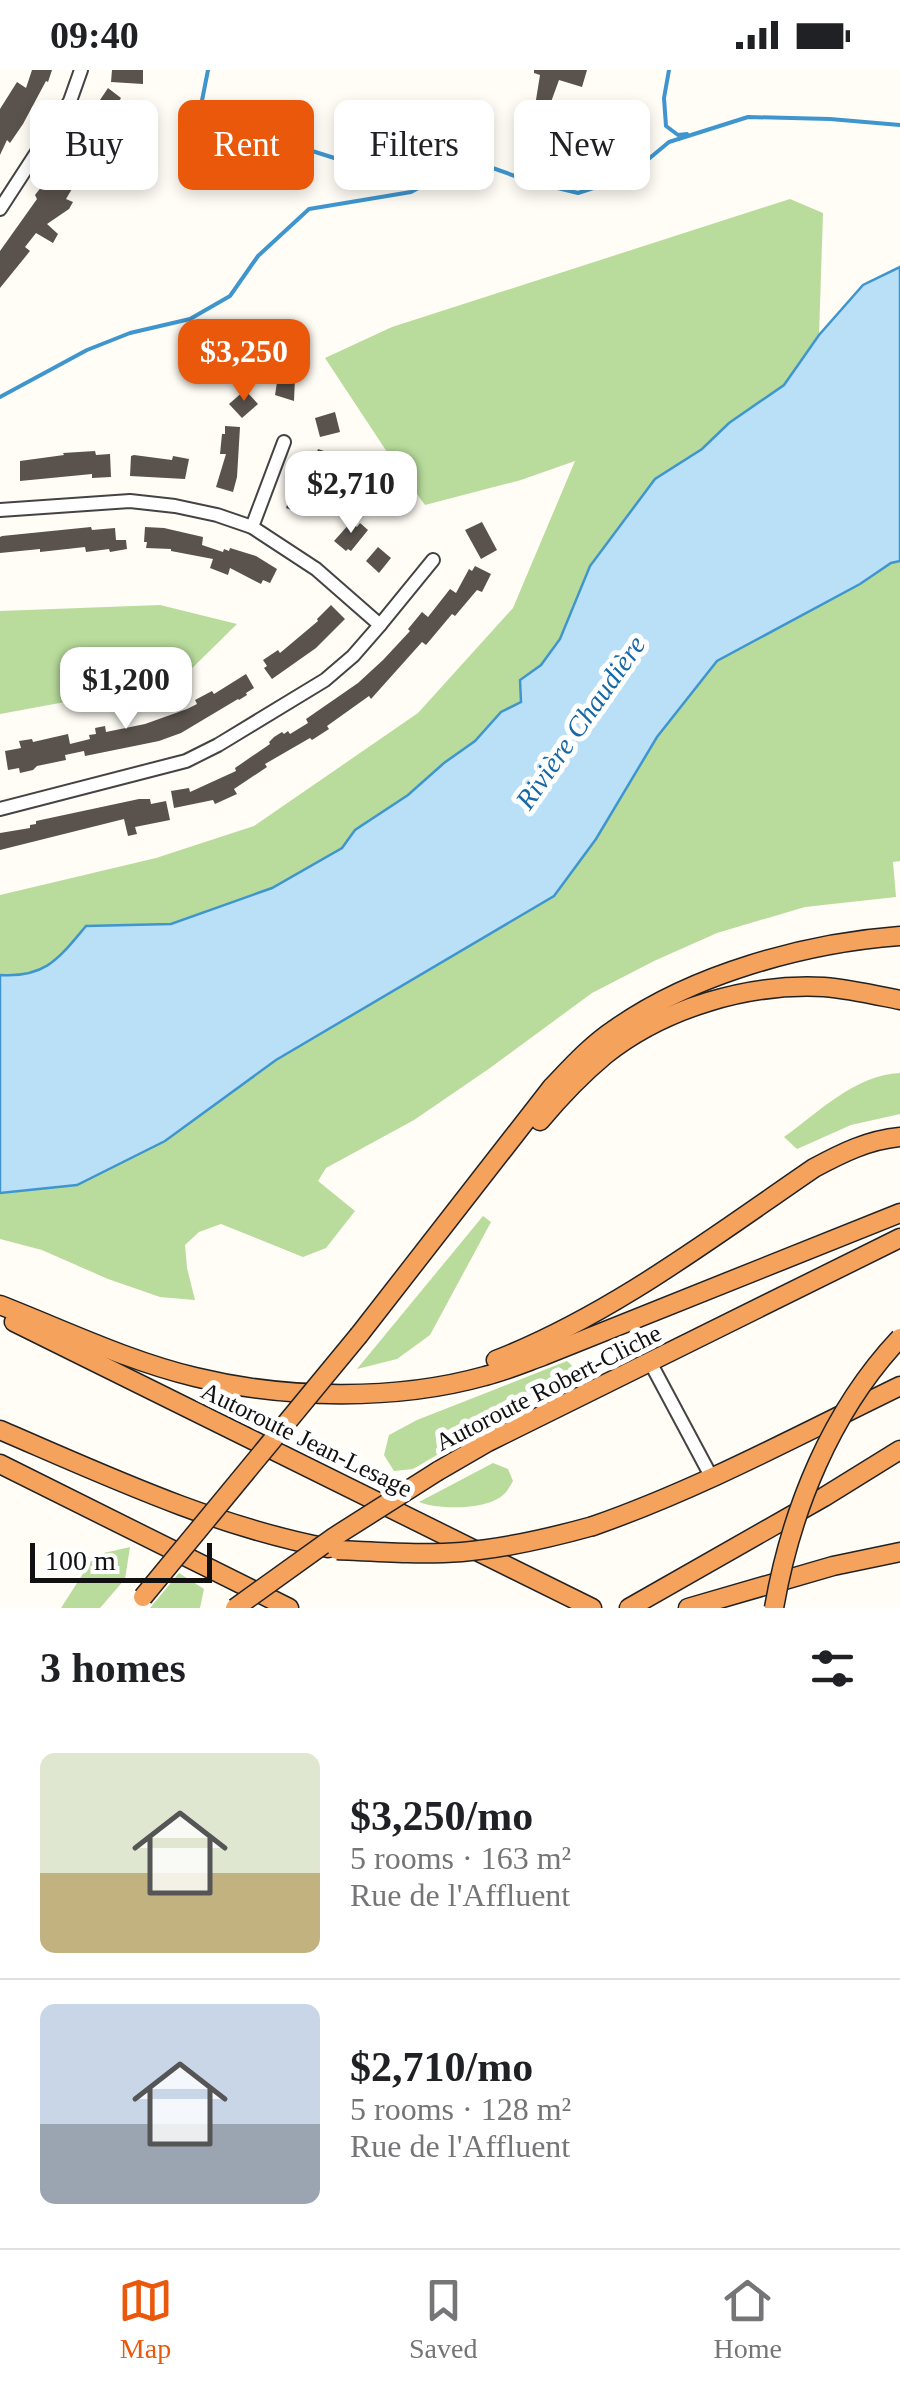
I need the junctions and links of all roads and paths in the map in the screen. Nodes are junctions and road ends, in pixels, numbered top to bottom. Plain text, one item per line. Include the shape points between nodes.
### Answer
1 (81, 70) edge
2 (0, 208) edge
3 (284, 442) dead end
4 (0, 510) edge
5 (252, 527) junction
6 (433, 560) dead end
7 (380, 625) junction
8 (0, 809) edge
9 (900, 936) edge
10 (900, 1000) edge
11 (900, 1137) edge
12 (900, 1214) edge
13 (900, 1238) edge
14 (390, 1296) junction
15 (0, 1305) edge
16 (0, 1314) edge
17 (900, 1338) edge
18 (650, 1362) junction
19 (900, 1386) edge
20 (386, 1391) junction
21 (0, 1430) edge
22 (900, 1450) edge
23 (0, 1464) edge
24 (712, 1478) junction
25 (900, 1552) edge
26 (138, 1602) edge
27 (235, 1608) edge
28 (289, 1608) edge
29 (592, 1608) edge
30 (630, 1608) edge
31 (689, 1608) edge
32 (774, 1608) edge

1 - 2 street via 70,102
3 - 5 street
4 - 5 street via 130,501
5 - 7 street via 316,569
6 - 7 street
7 - 8 street via 325,680 186,761
9 - 14 highway via 808,948 754,964 615,1029 552,1087
10 - 14 highway via 824,987 754,991 642,1031 566,1090
11 - 20 highway via 868,1142 814,1168 538,1344
12 - 20 highway via 529,1361 469,1380
13 - 18 highway, Autoroute Robert-Cliche
14 - 26 highway, bridge
15 - 20 highway via 192,1376 286,1392
16 - 29 highway, Autoroute Jean-Lesage
17 - 32 highway, bridge via 862,1384 819,1461 791,1534
18 - 24 street
18 - 27 highway, Autoroute Robert-Cliche, bridge via 488,1442 334,1537
19 - 24 highway
21 - 24 highway, bridge via 232,1525 337,1550 461,1552 513,1545 592,1526
22 - 30 highway
23 - 28 highway
25 - 31 highway

